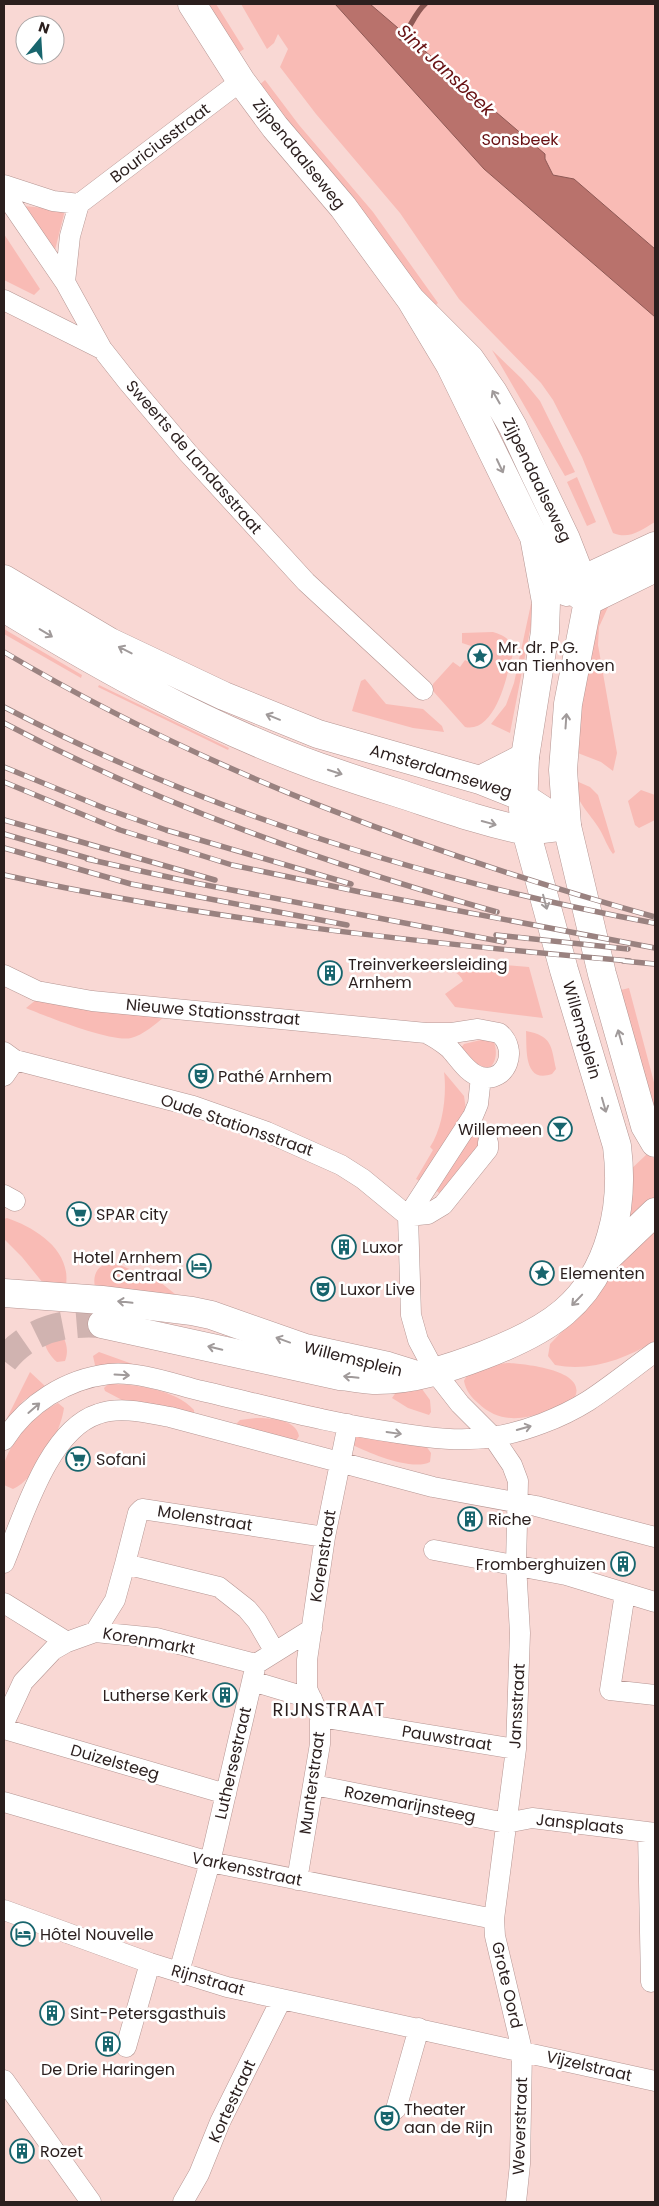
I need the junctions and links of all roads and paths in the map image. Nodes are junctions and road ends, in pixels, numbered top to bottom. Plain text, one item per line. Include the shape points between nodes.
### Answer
1 (192, 4) edge
2 (240, 81) junction
3 (4, 185) edge
4 (4, 193) edge
5 (79, 204) junction
6 (65, 282) junction
7 (4, 300) edge
8 (411, 300) junction
9 (102, 349) junction
10 (534, 538) junction
11 (655, 546) edge
12 (571, 550) junction
13 (620, 563) junction
14 (655, 568) edge
15 (4, 579) edge
16 (576, 591) junction
17 (4, 608) edge
18 (545, 632) junction
19 (423, 690) dead end
20 (524, 757) junction
21 (480, 780) junction
22 (523, 797) junction
23 (567, 826) junction
24 (526, 831) junction
25 (10, 978) edge
26 (426, 1033) junction
27 (8, 1063) edge
28 (480, 1077) junction
29 (488, 1142) dead end
30 (655, 1143) edge
31 (653, 1215) edge
32 (408, 1216) junction
33 (604, 1260) junction
34 (4, 1293) edge
35 (102, 1324) tunnel mouth
36 (655, 1352) edge
37 (426, 1374) junction
38 (348, 1424) junction
39 (493, 1437) junction
40 (4, 1440) edge
41 (340, 1464) junction
42 (518, 1498) junction
43 (325, 1537) junction
44 (655, 1537) edge
45 (434, 1550) dead end
46 (4, 1563) edge
47 (125, 1564) junction
48 (516, 1565) junction
49 (625, 1593) junction
50 (655, 1602) edge
51 (4, 1603) edge
52 (312, 1629) junction
53 (96, 1632) junction
54 (67, 1642) junction
55 (275, 1652) junction
56 (254, 1672) junction
57 (655, 1695) edge
58 (313, 1702) junction
59 (4, 1723) edge
60 (4, 1729) edge
61 (516, 1749) junction
62 (314, 1785) junction
63 (226, 1794) junction
64 (4, 1802) edge
65 (506, 1824) junction
66 (651, 1832) edge
67 (210, 1862) junction
68 (297, 1880) junction
69 (4, 1910) edge
70 (494, 1919) junction
71 (150, 1963) junction
72 (179, 1972) junction
73 (651, 1982) dead end
74 (281, 2000) junction
75 (419, 2028) junction
76 (126, 2047) dead end
77 (522, 2050) junction
78 (4, 2080) edge
79 (655, 2081) edge
80 (396, 2108) dead end
81 (91, 2202) edge
82 (183, 2202) edge
83 (516, 2202) edge

1 - 2 main road, Zijpendaalseweg
2 - 5 street, Bouriciusstraat
2 - 8 main road, Zijpendaalseweg via 372,245
3 - 5 street via 53,201
4 - 6 street, Sweerts de Landasstraat
5 - 6 street via 70,236
6 - 9 street, Sweerts de Landasstraat
7 - 9 street
8 -> 10 main road, Zijpendaalseweg via 453,372
12 -> 8 main road, Zijpendaalseweg via 513,428 479,369
9 - 19 street, Sweerts de Landasstraat via 188,453 306,582
10 - 16 main road, Zijpendaalseweg
10 - 18 main road, Zijpendaalseweg via 546,602
11 - 13 main road
12 - 13 main road via 592,561
12 - 16 main road, Zijpendaalseweg
13 - 16 main road
14 - 16 main road
21 -> 15 main road, Amsterdamseweg via 318,734 231,700 110,642
16 - 18 main road, Zijpendaalseweg
23 -> 16 main road via 563,770
17 -> 24 main road, Amsterdamseweg via 136,684 270,747 318,767 493,824
18 - 20 main road, Zijpendaalseweg
20 - 21 main road
20 - 22 main road, Zijpendaalseweg
21 - 22 main road, Amsterdamseweg
22 - 23 main road, Amsterdamseweg
22 - 24 main road, Zijpendaalseweg
23 - 24 main road, Amsterdamseweg
30 -> 23 main road via 645,1126 602,974
24 -> 33 main road, Willemsplein via 617,1146 620,1196
25 - 26 street, Nieuwe Stationsstraat via 37,991 92,1001
26 - 28 street, Nieuwe Stationsstraat via 439,1040
26 - 28 street, Nieuwe Stationsstraat via 499,1032 509,1045 507,1063 495,1075
27 - 32 street, Oude Stationsstraat via 193,1106 267,1132 341,1165 364,1179
28 - 32 street via 476,1118
29 - 32 street via 488,1149 443,1205 428,1214
31 - 33 main road, Willemsplein
32 - 37 street, Willemsplein via 411,1315
33 -> 37 main road, Willemsplein via 589,1286 564,1313 494,1351
37 -> 34 main road, Willemsplein via 305,1348 192,1311
37 -> 35 main road, Willemsplein via 376,1380 340,1376
39 -> 36 street via 530,1427 587,1402
37 - 39 street, Willemsplein
38 -> 39 street via 441,1439
40 -> 38 street via 44,1398 70,1384 110,1374 125,1374
38 - 41 street, Korenstraat
39 - 42 street, Willemsplein via 516,1473
41 - 42 street via 433,1488
41 - 43 street, Korenstraat
41 - 46 street via 153,1414 115,1411 98,1414 68,1432 58,1445
42 - 44 street
42 - 48 street, Jansstraat
43 - 47 street, Molenstraat via 142,1509 138,1513
43 - 52 street, Korenstraat
45 - 48 street
47 - 53 street, Korenmarkt via 115,1600
47 - 55 street via 220,1587 247,1609
48 - 49 street via 566,1575
48 - 61 street, Jansstraat via 520,1633
49 - 50 street
49 - 57 street via 610,1690
51 - 54 street
52 - 55 street
52 - 58 street, Korenstraat via 307,1660
53 - 54 street
53 - 56 street, Korenmarkt via 156,1638
54 - 59 street via 53,1650 23,1682
55 - 56 street
56 - 58 street, Korenmarkt
56 - 63 street, Luthersestraat
58 - 61 street, Pauwstraat
58 - 62 street, Munterstraat via 320,1744
60 - 63 street, Duizelsteeg
61 - 65 street, Jansstraat
62 - 65 street, Rozemarijnsteeg
62 - 68 street, Munterstraat
63 - 67 street, Luthersestraat
64 - 67 street, Varkensstraat
65 - 66 street, Jansplaats via 532,1818
65 - 70 street, Jansstraat
66 - 73 street
67 - 68 street, Varkensstraat
67 - 72 street, Luthersestraat
68 - 70 street, Varkensstraat
69 - 71 street, Rijnstraat
70 - 77 street, Grote Oord via 495,1936
71 - 72 street, Rijnstraat
71 - 76 street
72 - 74 street, Rijnstraat
74 - 75 street, Rijnstraat
74 - 82 street, Kortestraat
75 - 77 street, Rijnstraat
75 - 80 street
77 - 79 street, Vijzelstraat
77 - 83 street, Weverstraat
78 - 81 street

